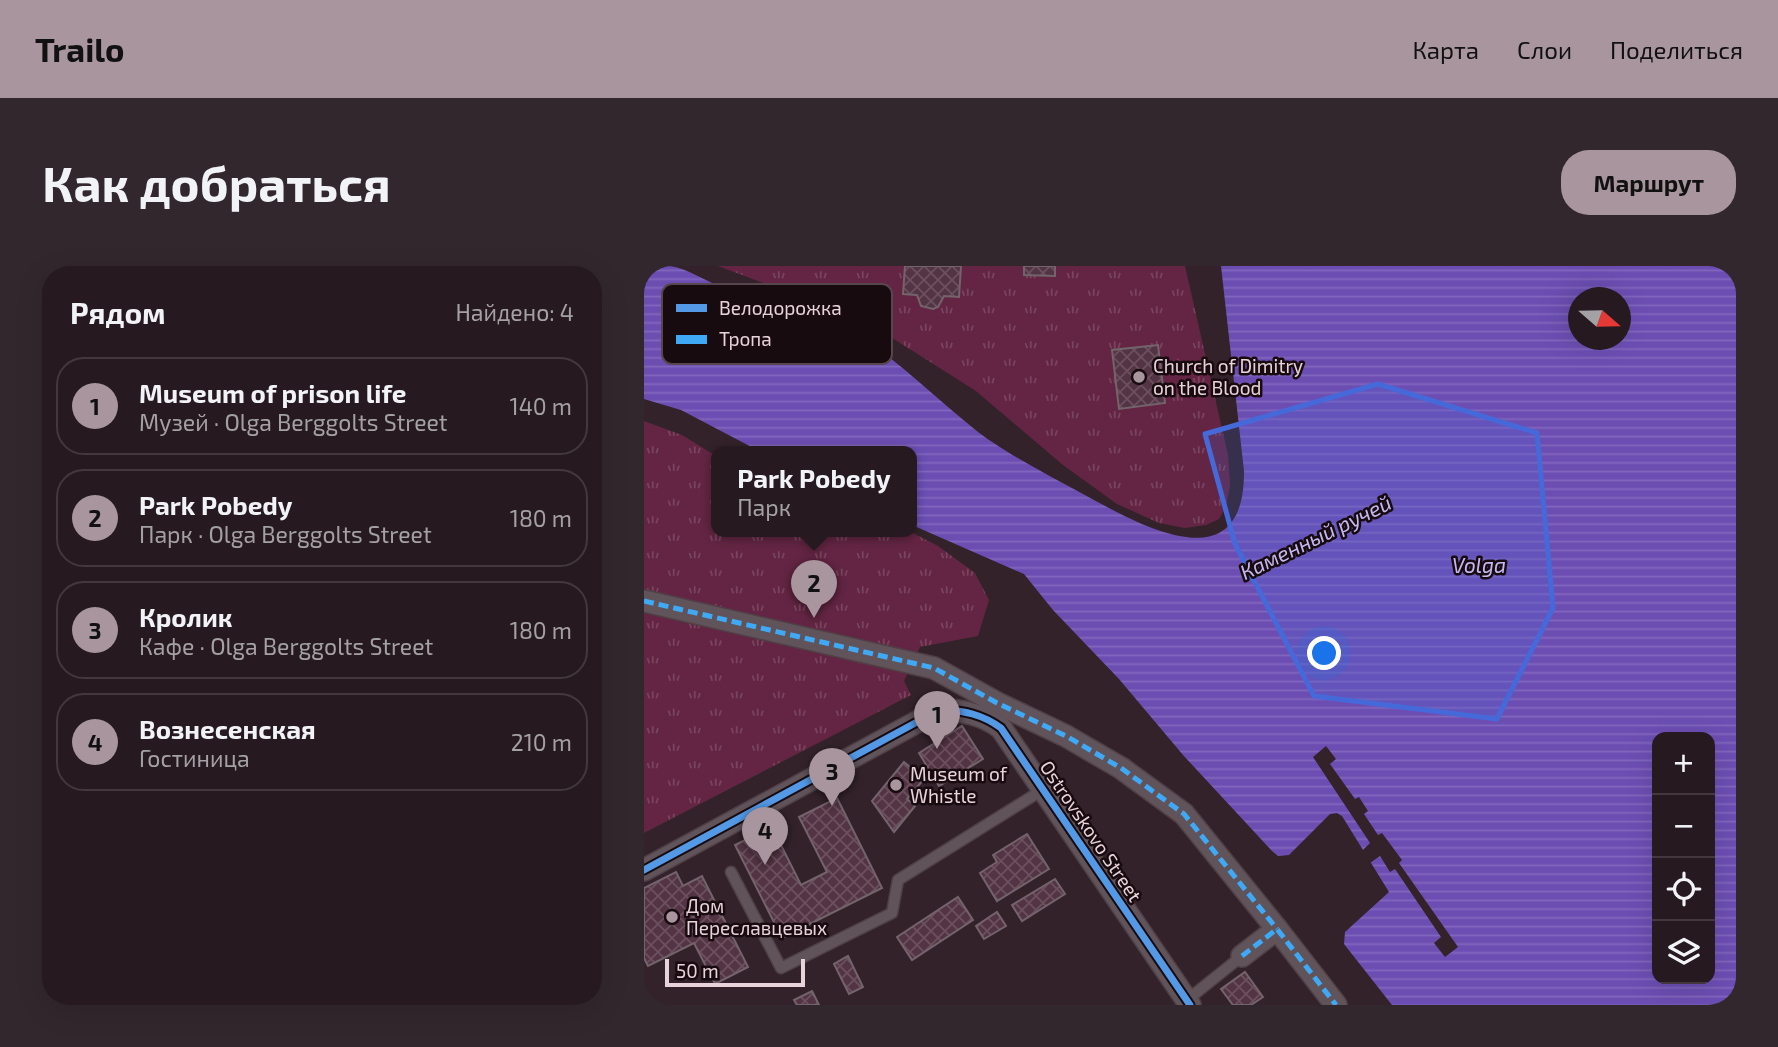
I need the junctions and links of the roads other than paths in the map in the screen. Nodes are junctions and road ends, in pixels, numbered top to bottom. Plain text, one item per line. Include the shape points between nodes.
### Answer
1 (644, 601) edge
2 (1044, 789) junction
3 (644, 870) edge
4 (731, 872) dead end
5 (1278, 929) junction
6 (1242, 956) joint
7 (1189, 1003) edge
8 (1336, 1005) edge

1 - 5 street via 934,668 1066,736 1184,814
2 - 3 street, Ostrovskovo Street via 1001,728 966,711 941,709
2 - 4 lane via 898,880 892,913 781,968
2 - 7 street, Ostrovskovo Street
5 - 6 street
5 - 8 street
6 - 7 lane

